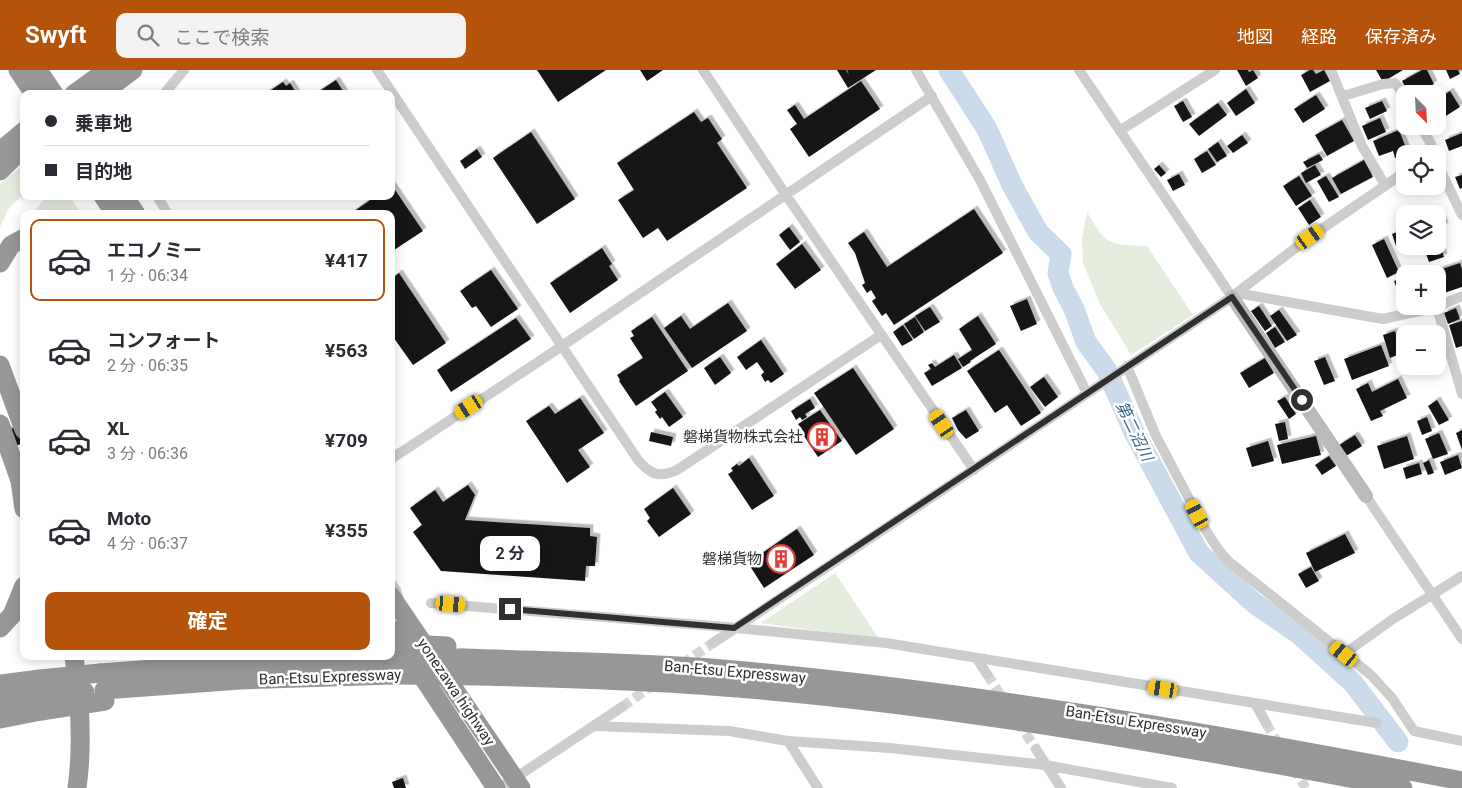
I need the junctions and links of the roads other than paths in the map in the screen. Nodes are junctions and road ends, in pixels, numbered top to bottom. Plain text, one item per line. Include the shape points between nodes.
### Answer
1 (18, 70) edge
2 (107, 70) edge
3 (133, 70) edge
4 (184, 70) edge
5 (377, 70) edge
6 (703, 70) edge
7 (916, 70) edge
8 (1080, 70) edge
9 (1215, 70) edge
10 (1331, 70) edge
11 (43, 82) edge
12 (1397, 85) edge
13 (88, 90) edge
14 (89, 90) edge
15 (167, 90) edge
16 (390, 90) edge
17 (932, 96) junction
18 (1343, 96) junction
19 (395, 97) edge
20 (1120, 130) junction
21 (20, 139) edge
22 (20, 141) edge
23 (0, 151) edge
24 (0, 171) edge
25 (1396, 178) edge
26 (1446, 182) edge
27 (1385, 185) junction
28 (786, 195) junction
29 (1462, 215) edge
30 (20, 240) edge
31 (0, 263) edge
32 (1235, 295) junction
33 (1462, 296) edge
34 (1446, 303) edge
35 (1401, 315) edge
36 (1439, 315) edge
37 (880, 335) junction
38 (562, 346) junction
39 (1, 363) edge
40 (1124, 368) junction
41 (1087, 393) junction
42 (1462, 394) edge
43 (20, 418) edge
44 (0, 424) edge
45 (395, 456) edge
46 (974, 470) junction
47 (20, 480) edge
48 (1366, 496) joint
49 (1462, 576) edge
50 (20, 596) edge
51 (1433, 596) junction
52 (395, 601) edge
53 (431, 602) dead end
54 (0, 628) edge
55 (734, 628) junction
56 (395, 634) edge
57 (1462, 639) edge
58 (713, 643) tunnel mouth
59 (395, 650) edge
60 (1344, 654) junction
61 (978, 659) junction
62 (63, 660) edge
63 (74, 660) edge
64 (272, 660) edge
65 (987, 674) tunnel mouth
66 (0, 684) edge
67 (103, 688) junction
68 (41, 696) junction
69 (0, 702) edge
70 (1256, 705) junction
71 (622, 707) tunnel mouth
72 (0, 719) edge
73 (1266, 723) tunnel mouth
74 (1377, 723) dead end
75 (594, 726) junction
76 (788, 741) junction
77 (1462, 741) edge
78 (1036, 750) tunnel mouth
79 (1045, 765) junction
80 (1462, 781) edge
81 (508, 786) edge
82 (1148, 786) edge
83 (66, 788) edge
84 (77, 788) edge
85 (818, 788) edge
86 (1061, 788) edge
87 (1172, 788) edge
88 (1403, 788) edge

1 - 11 highway
2 - 13 highway
3 - 14 highway
4 - 15 street
5 - 16 street
6 - 28 street
7 - 17 street
8 - 20 street
9 - 20 street
10 - 18 street
12 - 18 street via 1383,84
17 - 28 street
17 - 41 street via 980,180
18 - 27 street via 1362,146
19 - 38 street
20 - 32 street
21 - 23 highway
22 - 24 highway
25 - 27 street
26 - 29 street
27 - 32 street
28 - 37 street
28 - 38 street
30 - 31 highway via 11,246
32 - 35 street via 1383,319
32 - 40 street
32 - 48 street
33 - 34 street
36 - 42 street
37 - 38 street via 677,470 662,475 652,473 638,460
37 - 46 street
38 - 45 street
39 - 43 highway
40 - 41 street
40 - 60 street via 1156,436 1218,549 1228,561
41 - 46 street
44 - 47 highway
46 - 55 street
48 - 51 street
49 - 51 street
50 - 54 highway via 12,615
51 - 57 street
51 - 60 street via 1393,619
52 - 81 highway, yonezawa highway
53 - 55 street
55 - 58 street
55 - 61 street via 886,643
56 - 81 highway, yonezawa highway
59 - 80 highway, Ban-Etsu Expressway, bridge via 710,668 897,687 1256,742
60 - 77 street via 1371,675 1392,698 1414,731
61 - 65 street
61 - 70 street
62 - 83 highway via 69,714
63 - 84 highway via 80,713
64 - 67 highway, Ban-Etsu Expressway
66 - 68 highway, Ban-Etsu Expressway
67 - 68 highway, Ban-Etsu Expressway, bridge
67 - 68 highway, bridge
67 - 88 highway, Ban-Etsu Expressway, bridge via 392,675 712,686 896,705 1091,733
68 - 69 highway, Ban-Etsu Expressway
68 - 72 highway
70 - 73 street
70 - 74 street
71 - 75 street
75 - 76 street via 728,731
75 - 81 street
76 - 79 street via 890,748
76 - 85 street
78 - 79 street
79 - 82 street
79 - 86 street
82 - 87 street

